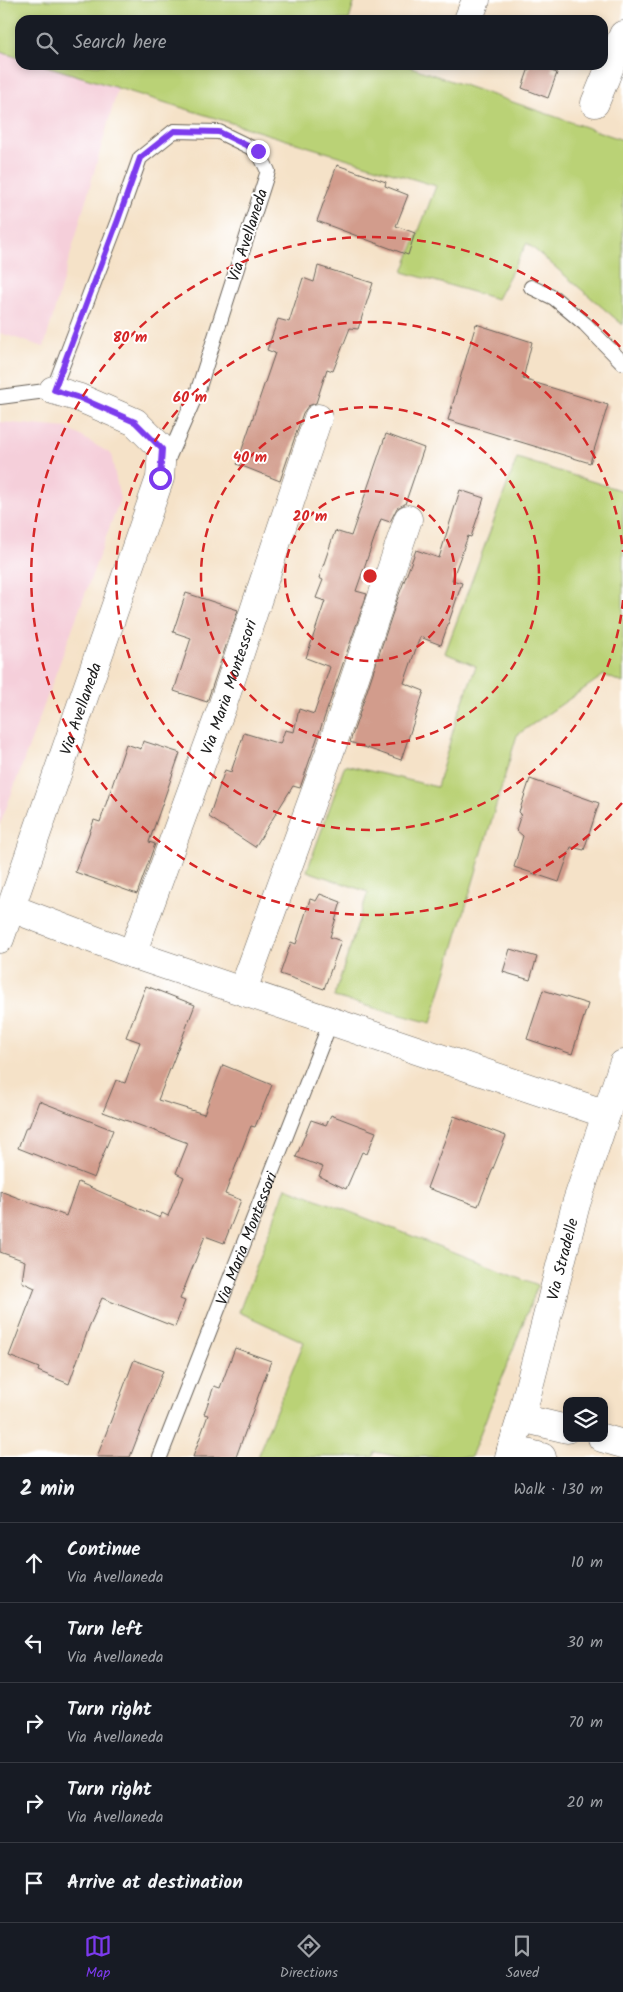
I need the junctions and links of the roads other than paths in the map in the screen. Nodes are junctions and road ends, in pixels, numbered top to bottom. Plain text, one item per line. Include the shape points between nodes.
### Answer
1 (476, 0) edge
2 (470, 15) edge
3 (623, 35) edge
4 (595, 103) dead end
5 (531, 287) dead end
6 (623, 363) edge
7 (54, 390) junction
8 (0, 397) edge
9 (318, 418) dead end
10 (160, 478) junction
11 (408, 520) dead end
12 (11, 908) junction
13 (0, 939) edge
14 (132, 954) junction
15 (243, 990) junction
16 (332, 1021) junction
17 (623, 1064) edge
18 (606, 1114) junction
19 (521, 1418) junction
20 (563, 1428) edge
21 (608, 1440) edge
22 (623, 1444) edge
23 (510, 1453) edge
24 (160, 1457) edge
25 (542, 1457) edge

1 - 2 street
3 - 4 street
5 - 6 lane via 554,298 586,324
7 - 8 lane, Via Avellaneda
7 - 10 street, Via Avellaneda via 135,422 162,449
7 - 10 lane, Via Avellaneda via 140,158 174,131 219,132 258,151 268,171 198,390
9 - 14 street, Via Maria Montessori via 222,707
10 - 12 street, Via Avellaneda
11 - 15 street via 332,746
12 - 13 street, Via Avellaneda
12 - 14 street
14 - 15 street
15 - 16 street
16 - 18 street
16 - 24 lane, Via Maria Montessori
17 - 18 street, Via Stradelle
18 - 19 street, Via Stradelle via 576,1204
19 - 20 street
19 - 23 street, Via Stradelle
21 - 22 street
23 - 25 street

